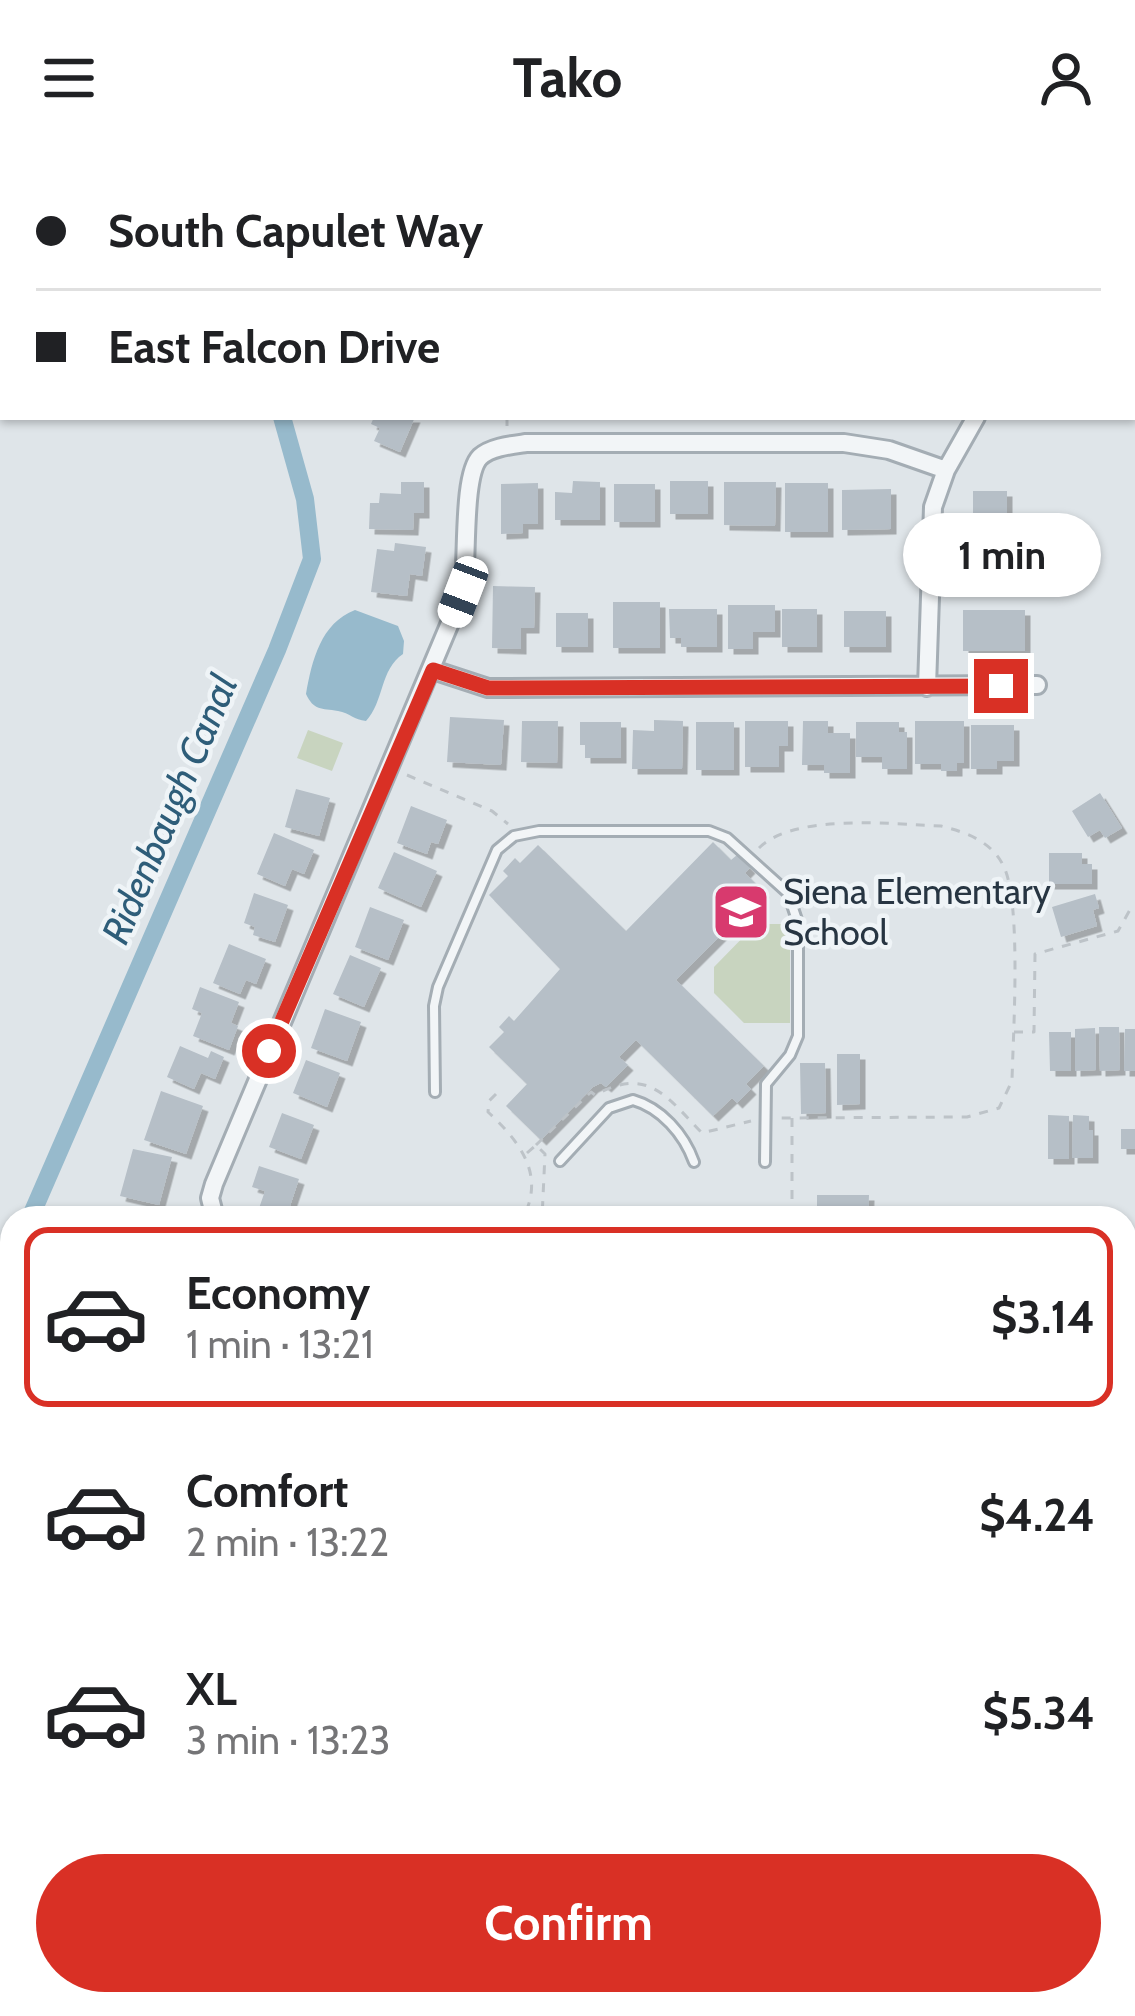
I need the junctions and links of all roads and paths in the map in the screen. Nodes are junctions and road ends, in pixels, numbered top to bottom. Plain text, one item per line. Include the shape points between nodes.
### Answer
1 (507, 420) edge
2 (974, 420) edge
3 (507, 426) dead end
4 (946, 470) junction
5 (433, 670) junction
6 (1037, 685) dead end
7 (927, 687) junction
8 (406, 775) dead end
9 (514, 836) junction
10 (749, 858) junction
11 (1131, 908) dead end
12 (1012, 1032) junction
13 (435, 1092) dead end
14 (496, 1094) dead end
15 (765, 1118) junction
16 (791, 1118) junction
17 (526, 1154) junction
18 (560, 1161) dead end
19 (694, 1162) dead end
20 (765, 1162) dead end
21 (212, 1206) edge
22 (527, 1206) edge
23 (543, 1206) edge
24 (792, 1206) edge

1 - 3 path
2 - 4 street
4 - 5 street via 844,443 502,447 471,473 463,592
4 - 7 street via 928,558
5 - 7 street via 488,688
5 - 21 street via 223,1162
6 - 7 street
8 - 9 path via 502,816
9 - 10 lane via 710,831
9 - 13 lane via 496,850 438,987
10 - 12 path via 774,836 819,826 940,826 979,840 1010,884
10 - 15 lane via 788,893 798,923 798,1036 766,1084
11 - 12 path via 1118,931 1035,954 1034,1032
12 - 16 path via 1008,1097 986,1114
14 - 17 path via 486,1107 491,1118
15 - 16 path
15 - 20 lane
16 - 24 path
17 - 22 path
17 - 23 path via 536,1145 545,1154
18 - 19 lane via 609,1108 633,1100 688,1143

